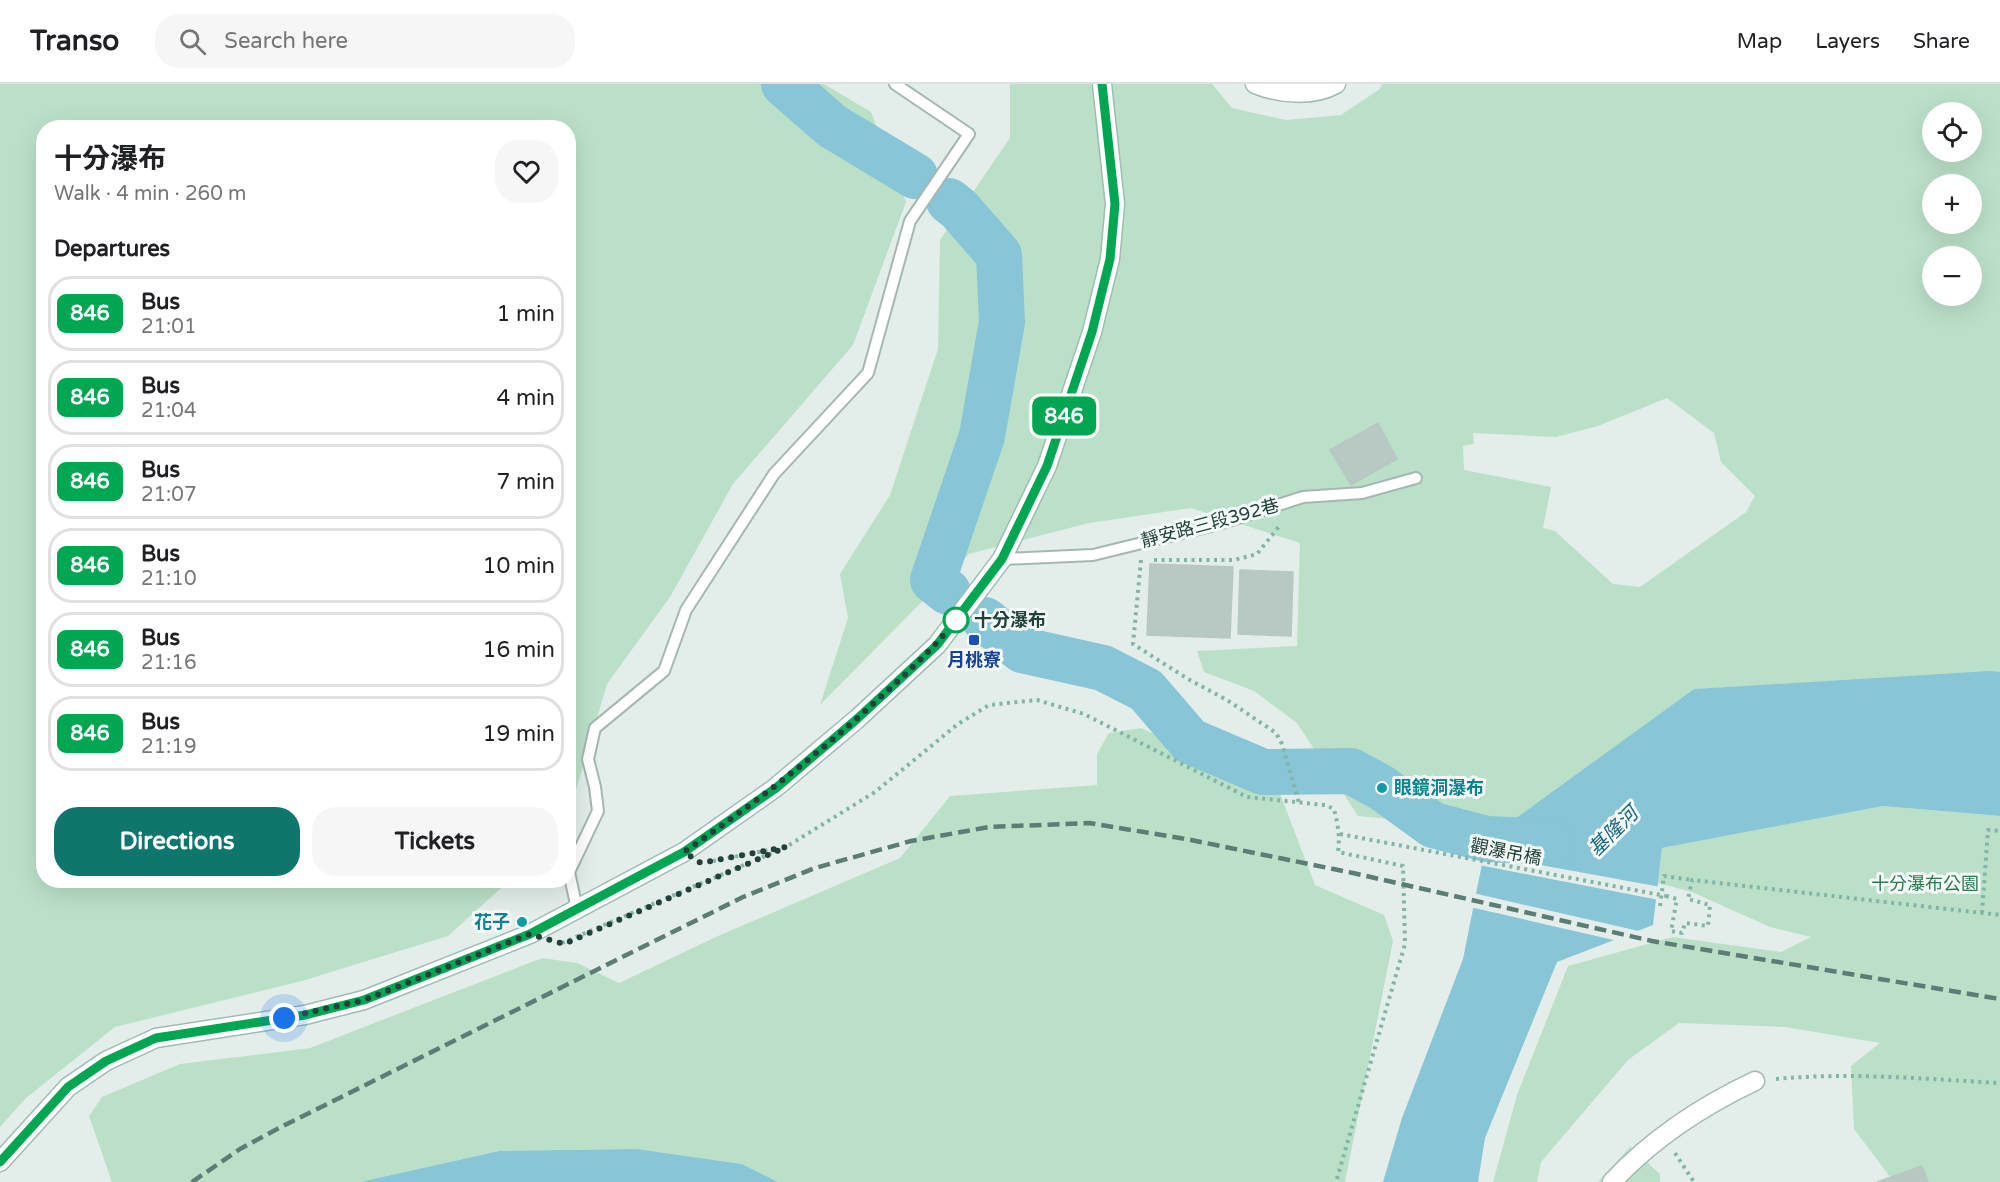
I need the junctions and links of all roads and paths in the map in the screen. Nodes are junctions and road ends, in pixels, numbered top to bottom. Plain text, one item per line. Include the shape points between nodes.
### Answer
1 (895, 84) edge
2 (1102, 84) edge
3 (1255, 84) edge
4 (1336, 84) edge
5 (1416, 478) dead end
6 (1303, 496) junction
7 (1002, 559) junction
8 (1299, 802) junction
9 (2000, 831) edge
10 (1340, 834) junction
11 (786, 847) junction
12 (684, 852) junction
13 (576, 857) edge
14 (1692, 880) junction
15 (572, 888) edge
16 (1660, 906) dead end
17 (577, 909) junction
18 (1982, 913) junction
19 (2000, 915) edge
20 (530, 934) junction
21 (1755, 1081) joint
22 (2000, 1083) edge
23 (1662, 1136) junction
24 (0, 1162) edge
25 (1336, 1182) edge
26 (1612, 1182) edge
27 (1694, 1182) edge

1 - 13 lane via 969,134 910,221 868,373 774,474 686,610 664,671 595,728 588,759 598,811
2 - 7 main road via 1115,204 1110,259 1092,332 1047,466
3 - 4 main road via 1299,93
5 - 6 lane, 靜安路三段392巷 via 1362,493
6 - 7 lane, 靜安路三段392巷 via 1219,524 1093,555
6 - 8 path via 1257,554 1234,560 1140,560 1133,644 1276,733
7 - 12 main road via 937,645 857,719 776,788
8 - 10 path via 1334,809
8 - 11 path via 1247,797 1084,714 1037,700 989,705 958,724 875,792
9 - 18 path via 1988,830
10 - 14 path, 觀瀑吊橋, bridge via 1677,899 1671,931 1682,933 1685,923 1708,926 1710,905 1688,899
10 - 25 path via 1338,852 1403,866 1406,944
11 - 12 path via 701,863
11 - 20 path via 564,944
12 - 17 main road
14 - 16 path via 1664,876
14 - 18 path
15 - 17 lane
17 - 20 main road
18 - 19 path
20 - 24 main road via 364,1000 305,1015 156,1038 106,1061 68,1087
21 - 22 path via 1808,1076 1927,1077
21 - 23 main road via 1718,1098
23 - 26 main road
23 - 27 path

